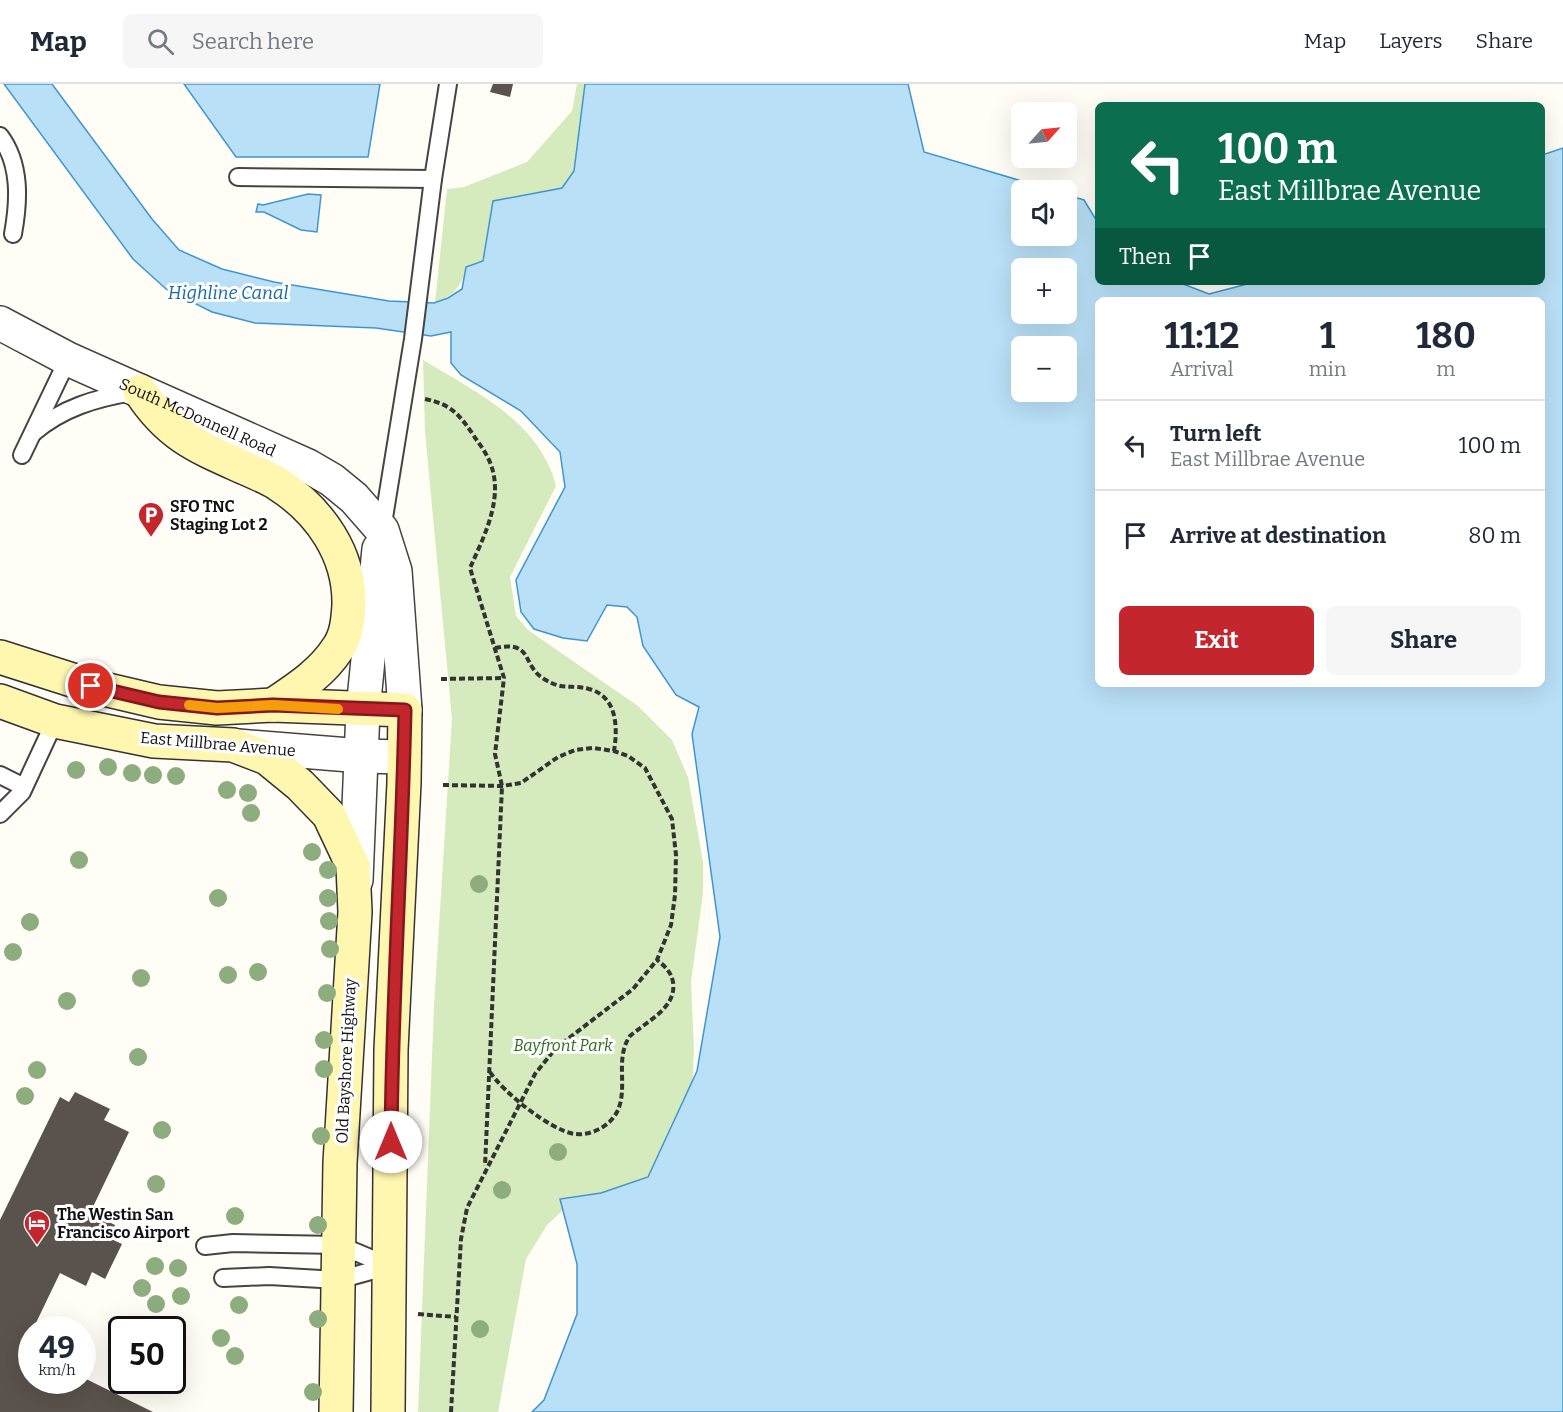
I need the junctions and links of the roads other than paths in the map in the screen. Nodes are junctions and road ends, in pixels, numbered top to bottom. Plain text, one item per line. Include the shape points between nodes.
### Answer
1 (448, 84) edge
2 (0, 136) edge
3 (238, 177) dead end
4 (433, 179) junction
5 (13, 234) dead end
6 (0, 323) edge
7 (68, 359) junction
8 (140, 391) junction
9 (33, 433) junction
10 (22, 455) dead end
11 (382, 530) junction
12 (0, 657) edge
13 (91, 686) junction
14 (0, 701) edge
15 (273, 705) junction
16 (363, 710) junction
17 (405, 710) junction
18 (55, 721) junction
19 (234, 746) junction
20 (362, 756) junction
21 (404, 757) junction
22 (0, 775) edge
23 (24, 787) junction
24 (0, 814) edge
25 (354, 912) junction
26 (339, 1245) junction
27 (205, 1246) dead end
28 (389, 1266) junction
29 (223, 1278) dead end
30 (338, 1280) junction
31 (336, 1412) edge
32 (388, 1412) edge

1 - 4 lane
2 - 5 lane via 9,148 16,175
3 - 4 lane
4 - 11 lane via 413,339
6 - 7 street, South McDonnell Road
7 - 8 street, South McDonnell Road
7 - 9 lane
8 - 9 lane via 78,406 47,421
8 - 11 street, South McDonnell Road via 308,466 354,498
8 - 15 main road via 163,422 192,445 277,483 296,498 324,525 340,552 349,590 348,625 339,647 322,668
9 - 10 lane
11 - 16 street
11 - 17 street, South McDonnell Road via 395,572
12 - 13 main road
13 - 14 main road via 35,683
13 - 15 main road via 194,706
14 - 18 main road, East Millbrae Avenue
15 - 16 main road
16 - 17 main road
16 - 20 street, Old Bayshore Highway
17 - 21 main road
18 - 19 main road, East Millbrae Avenue via 154,741
18 - 23 lane
19 - 20 street, East Millbrae Avenue
19 - 25 main road via 267,758 329,815 353,866
20 - 21 street, East Millbrae Avenue
20 - 25 street, Old Bayshore Highway
21 - 28 main road via 392,1050
22 - 23 lane
23 - 24 lane
25 - 26 main road, Old Bayshore Highway
26 - 27 lane
26 - 28 lane
26 - 30 main road, Old Bayshore Highway
28 - 30 lane
28 - 32 main road
29 - 30 lane
30 - 31 main road, Old Bayshore Highway

